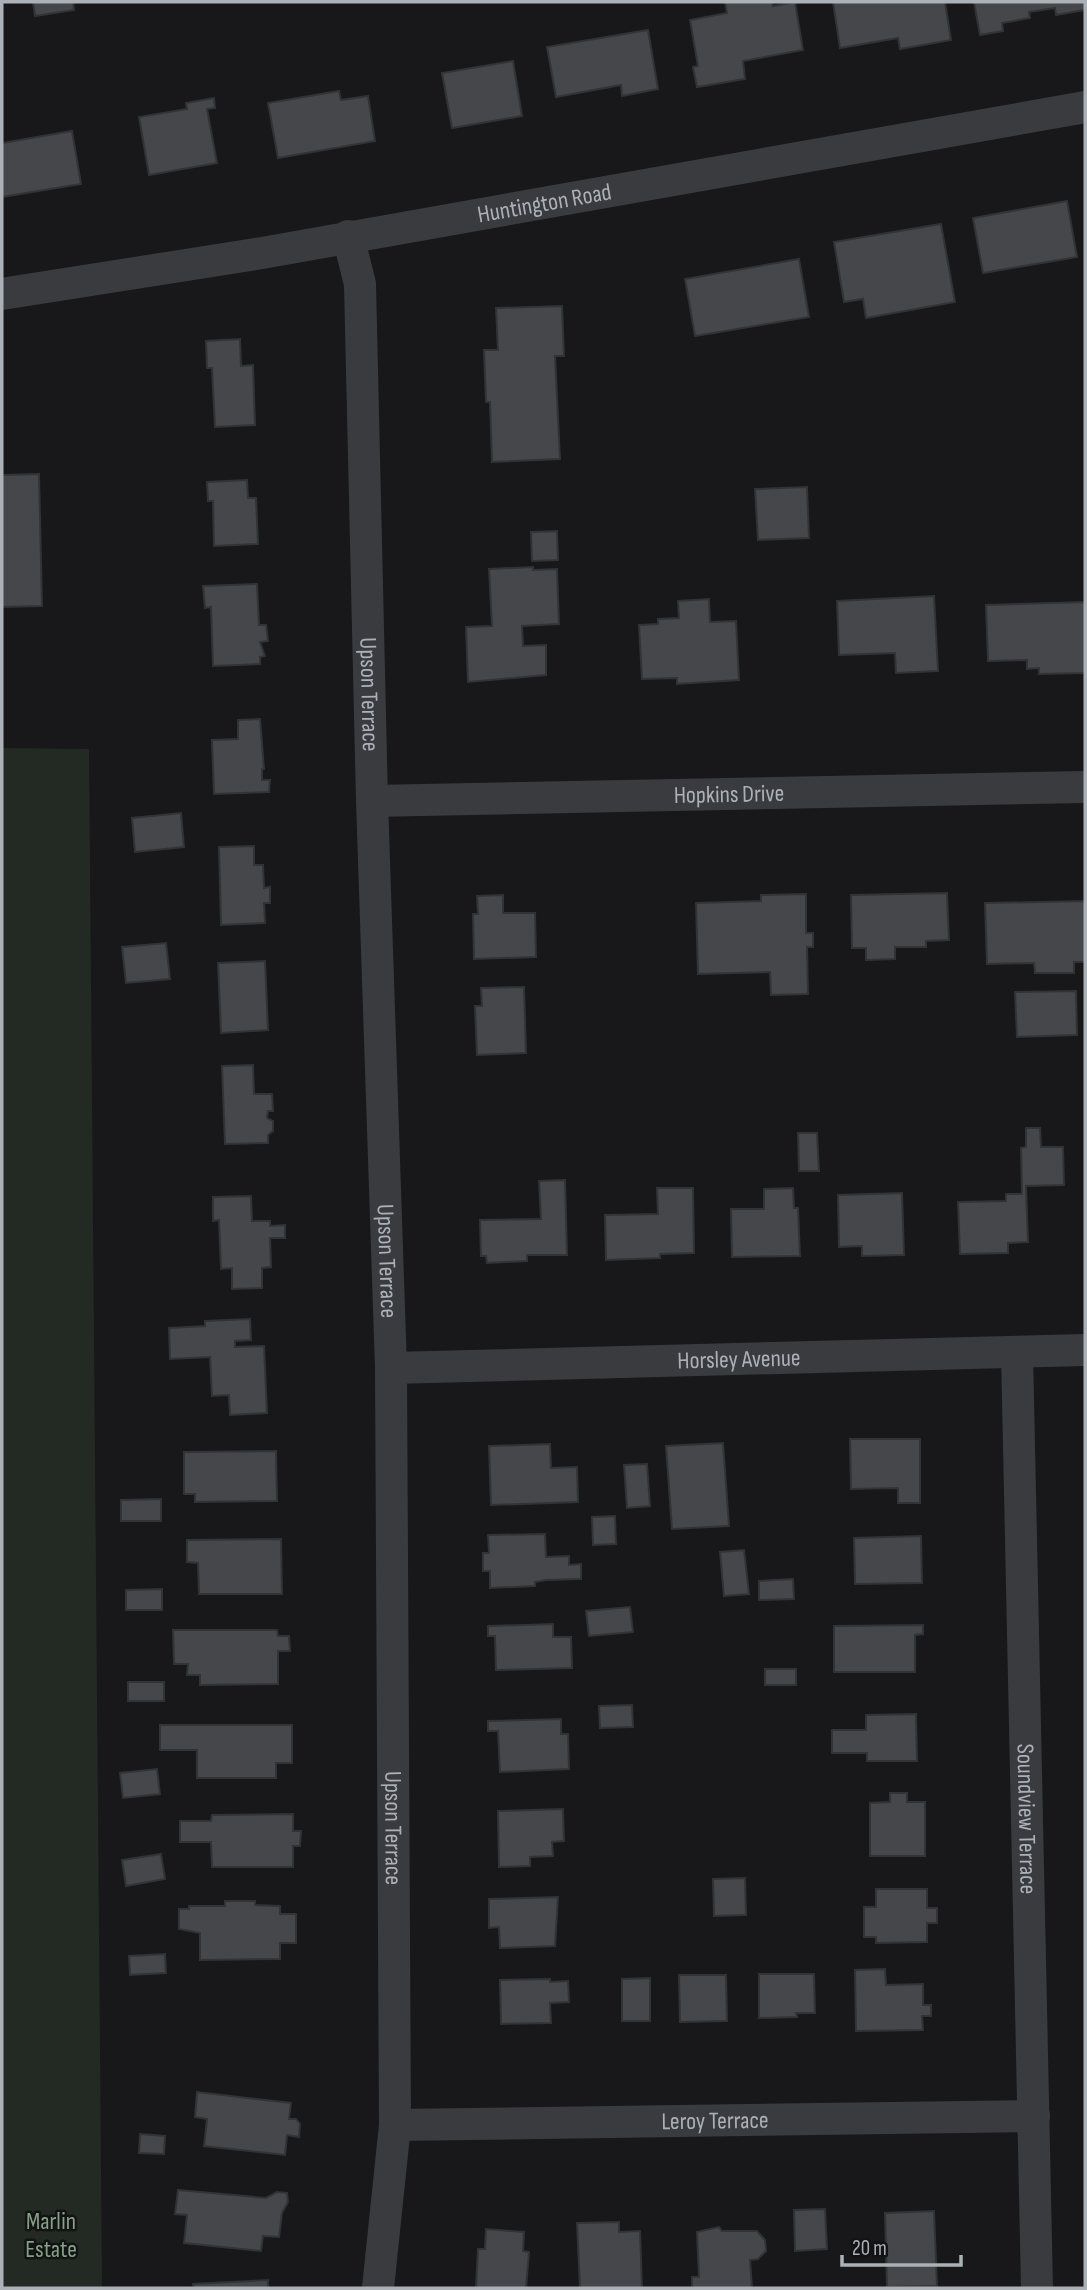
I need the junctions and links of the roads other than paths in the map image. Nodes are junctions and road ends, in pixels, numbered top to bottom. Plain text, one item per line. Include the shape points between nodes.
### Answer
1 (1085, 107) edge
2 (348, 236) junction
3 (2, 294) edge
4 (1085, 787) edge
5 (372, 801) junction
6 (1085, 1350) edge
7 (1017, 1352) junction
8 (391, 1368) junction
9 (1034, 2116) junction
10 (395, 2125) junction
11 (378, 2288) edge
12 (1037, 2288) edge

1 - 2 street, Huntington Road
2 - 3 street, Huntington Road
2 - 5 street, Upson Terrace via 360,285
4 - 5 street, Hopkins Drive
5 - 8 street, Upson Terrace
6 - 7 street, Horsley Avenue
7 - 8 street, Horsley Avenue
7 - 9 street, Soundview Terrace
8 - 10 street, Upson Terrace
9 - 10 street, Leroy Terrace
9 - 12 street, Soundview Terrace
10 - 11 street, Upson Terrace

